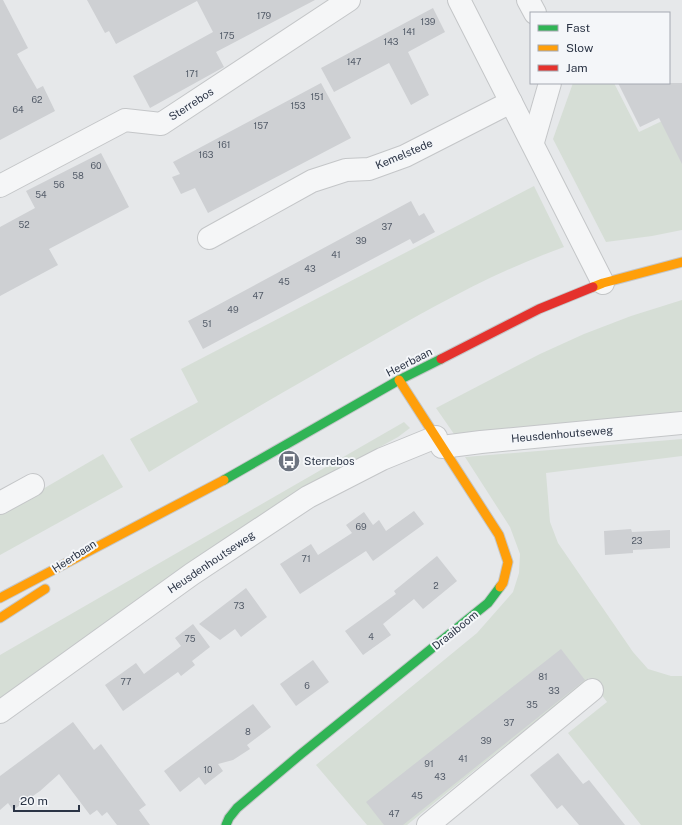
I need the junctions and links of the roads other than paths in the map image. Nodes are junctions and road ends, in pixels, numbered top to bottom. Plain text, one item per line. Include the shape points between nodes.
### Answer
1 (349, 0) edge
2 (459, 0) edge
3 (528, 0) edge
4 (534, 12) edge
5 (550, 84) edge
6 (511, 102) junction
7 (533, 142) junction
8 (0, 186) edge
9 (209, 238) dead end
10 (682, 262) edge
11 (603, 283) junction
12 (399, 380) junction
13 (682, 423) edge
14 (439, 442) junction
15 (32, 485) dead end
16 (0, 503) edge
17 (160, 514) junction
18 (80, 566) dead end
19 (53, 584) dead end
20 (0, 598) edge
21 (0, 618) edge
22 (592, 690) dead end
23 (0, 712) edge
24 (226, 825) edge
25 (428, 825) edge

1 - 8 street, Sterrebos via 161,124 125,120
2 - 6 street
3 - 4 street
5 - 7 street
6 - 7 street
6 - 9 street, Kemelstede via 405,156 369,169 346,170 312,181
7 - 11 street
10 - 11 street, Heerbaan
11 - 12 street, Heerbaan via 539,310
12 - 14 street, Draaiboom
12 - 17 street, Heerbaan
13 - 14 street, Heusdenhoutseweg via 481,442
14 - 23 street, Heusdenhoutseweg via 382,459 308,497 192,574
14 - 24 street, Draaiboom via 499,535 508,562 503,583 488,603 237,808
15 - 16 street
17 - 18 street, Heerbaan
17 - 20 street, Heerbaan
19 - 21 street, Heerbaan
22 - 25 street

